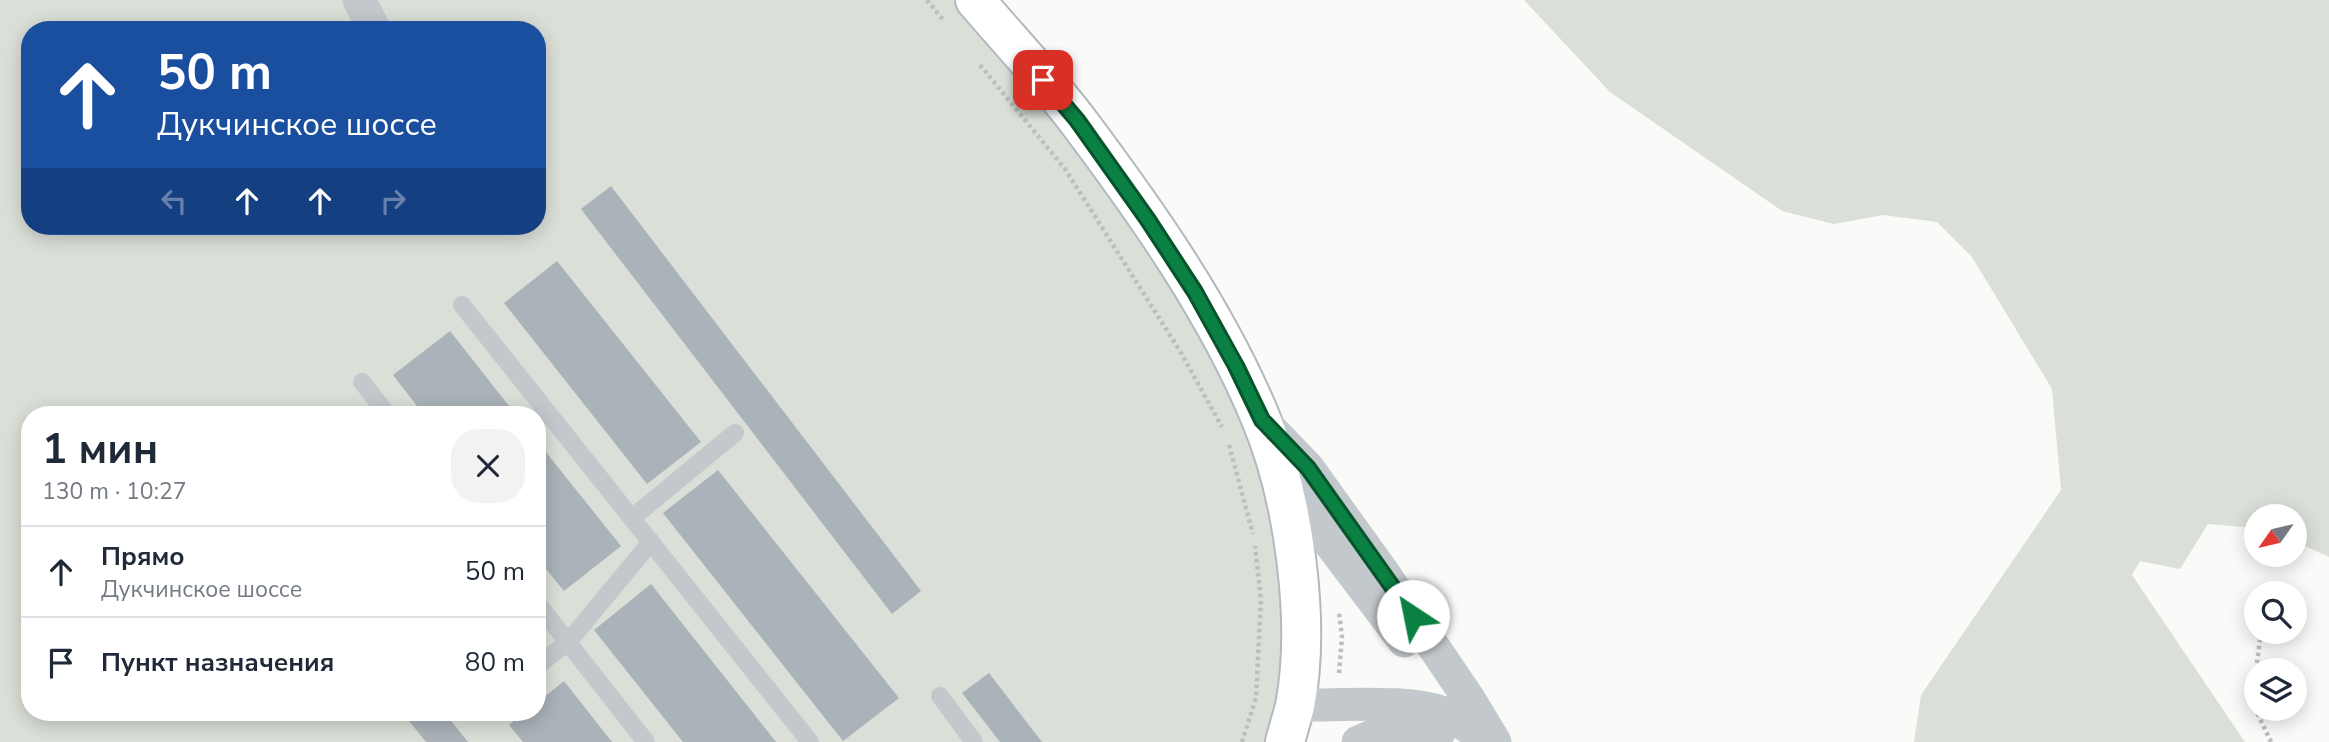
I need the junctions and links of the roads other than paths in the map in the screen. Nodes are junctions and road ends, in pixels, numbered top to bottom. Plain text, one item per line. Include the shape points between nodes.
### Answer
1 (359, 0) edge
2 (975, 0) edge
3 (370, 21) edge
4 (462, 304) dead end
5 (362, 382) dead end
6 (381, 406) edge
7 (543, 406) edge
8 (546, 410) edge
9 (1262, 420) junction
10 (735, 433) dead end
11 (1281, 478) junction
12 (632, 518) junction
13 (651, 542) junction
14 (546, 614) edge
15 (568, 642) junction
16 (546, 659) edge
17 (940, 696) dead end
18 (1295, 705) junction
19 (646, 742) edge
20 (810, 742) edge
21 (974, 742) edge
22 (1285, 742) edge
23 (1358, 742) edge
24 (1467, 742) edge
25 (1488, 742) edge
26 (1495, 742) edge

1 - 3 street
2 - 9 street via 1077,120 1148,220 1216,328
4 - 7 lane
5 - 6 lane
8 - 12 lane
9 - 11 street
9 - 26 street via 1308,468
10 - 12 lane
11 - 18 street via 1298,581 1300,645
11 - 25 street via 1415,655
12 - 13 lane
13 - 15 lane
13 - 20 lane
14 - 15 lane
15 - 16 lane
15 - 19 lane
17 - 21 lane
18 - 22 street
18 - 25 street via 1431,709 1451,716
23 - 24 street via 1377,733 1424,727

